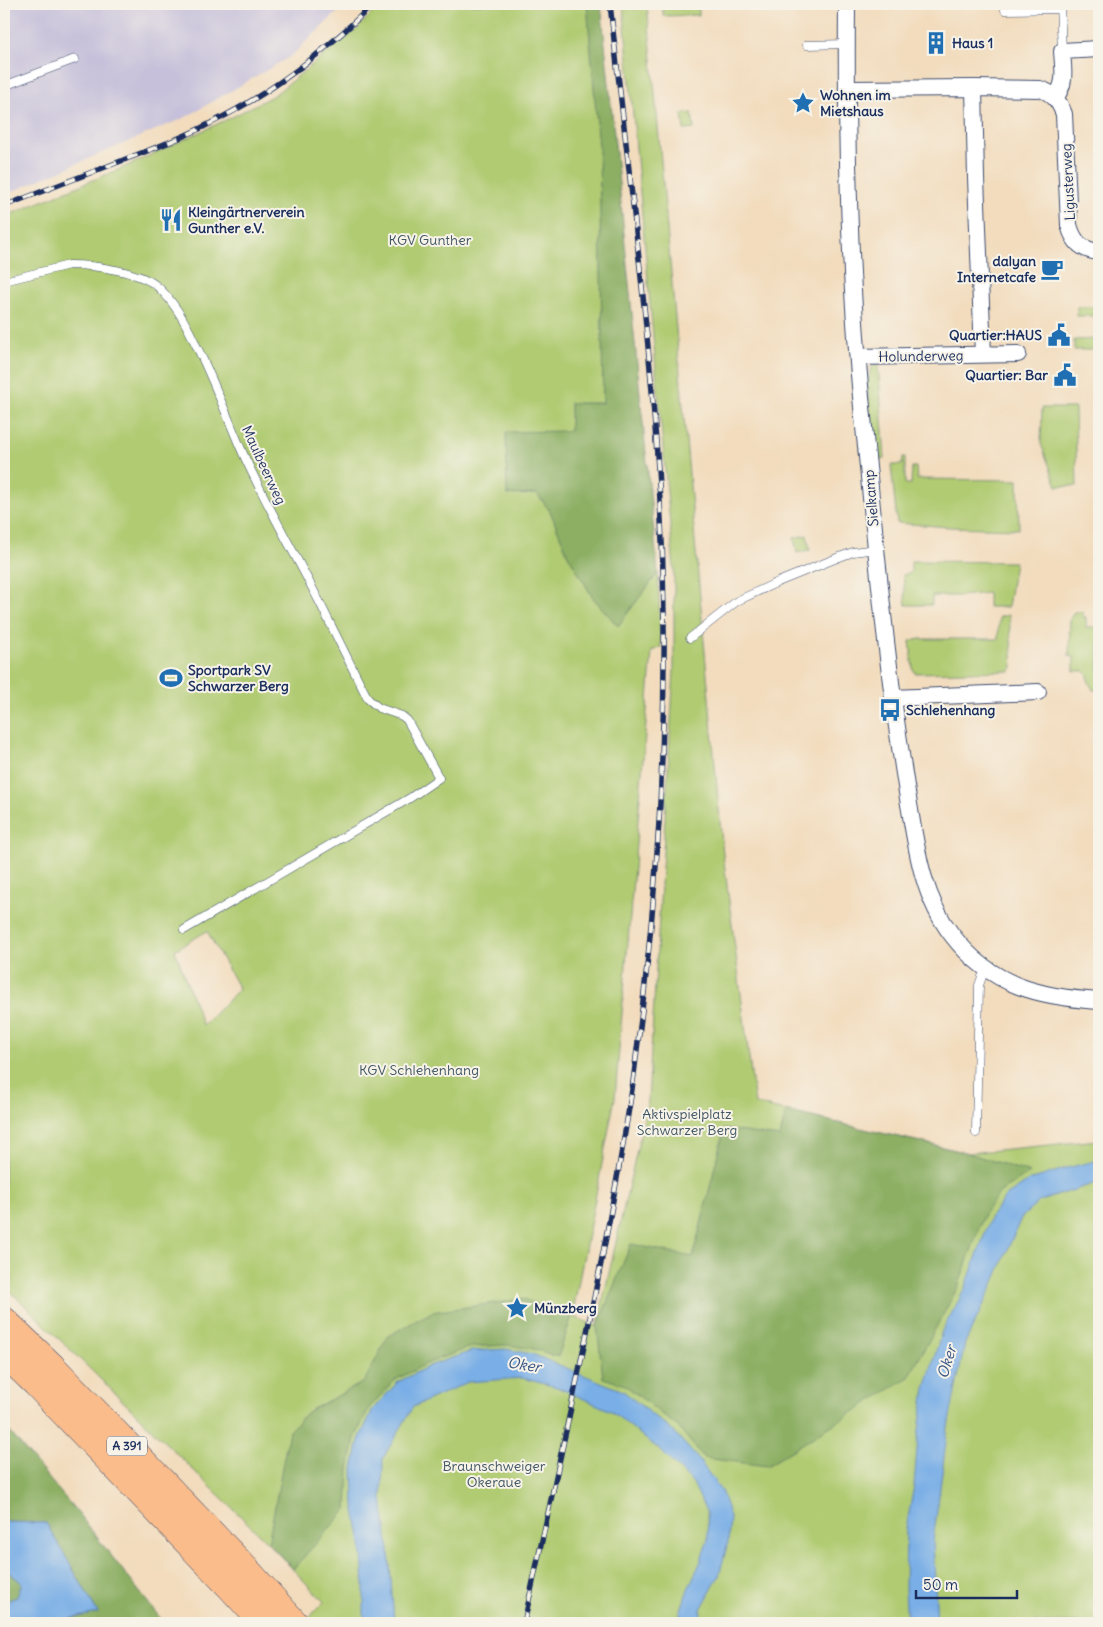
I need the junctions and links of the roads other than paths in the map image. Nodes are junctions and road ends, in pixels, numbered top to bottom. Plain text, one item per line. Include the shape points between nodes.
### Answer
1 (847, 4) edge
2 (1060, 6) edge
3 (1005, 10) dead end
4 (846, 44) junction
5 (807, 45) dead end
6 (1099, 49) edge
7 (1062, 51) junction
8 (75, 59) dead end
9 (4, 86) edge
10 (974, 88) junction
11 (847, 89) junction
12 (1055, 98) junction
13 (1099, 252) edge
14 (4, 281) edge
15 (983, 354) junction
16 (1018, 354) dead end
17 (858, 357) junction
18 (876, 549) junction
19 (690, 638) dead end
20 (1038, 692) dead end
21 (893, 698) junction
22 (184, 930) dead end
23 (986, 969) junction
24 (1099, 1000) edge
25 (976, 1133) dead end
26 (4, 1321) edge
27 (4, 1352) edge
28 (239, 1579) junction
29 (264, 1623) edge
30 (294, 1623) edge

1 - 4 street, Sielkamp
2 - 3 lane
2 - 7 lane
4 - 5 lane
4 - 11 street, Sielkamp
6 - 7 street
7 - 12 street via 1063,84
8 - 9 lane
10 - 11 street
10 - 12 street via 1040,89
10 - 15 street, Holunderweg
11 - 17 street, Sielkamp
12 - 13 street, Ligusterweg via 1061,106 1065,124 1069,226 1074,239 1086,250
14 - 22 lane, Maulbeerweg via 79,265 149,280 172,302 212,378 276,521 368,699 379,708 407,720 439,778
15 - 16 street, Holunderweg
15 - 17 street, Holunderweg
17 - 18 street, Sielkamp
18 - 19 lane via 836,558 737,602
18 - 21 street, Sielkamp
20 - 21 street
21 - 23 street, Sielkamp via 914,835 926,884 952,935
23 - 24 street, Sielkamp via 1014,985 1038,993
23 - 25 lane via 979,985
26 - 28 highway, A 391 via 52,1368
27 - 28 highway, A 391
28 - 29 highway, A 391
28 - 30 highway, A 391

